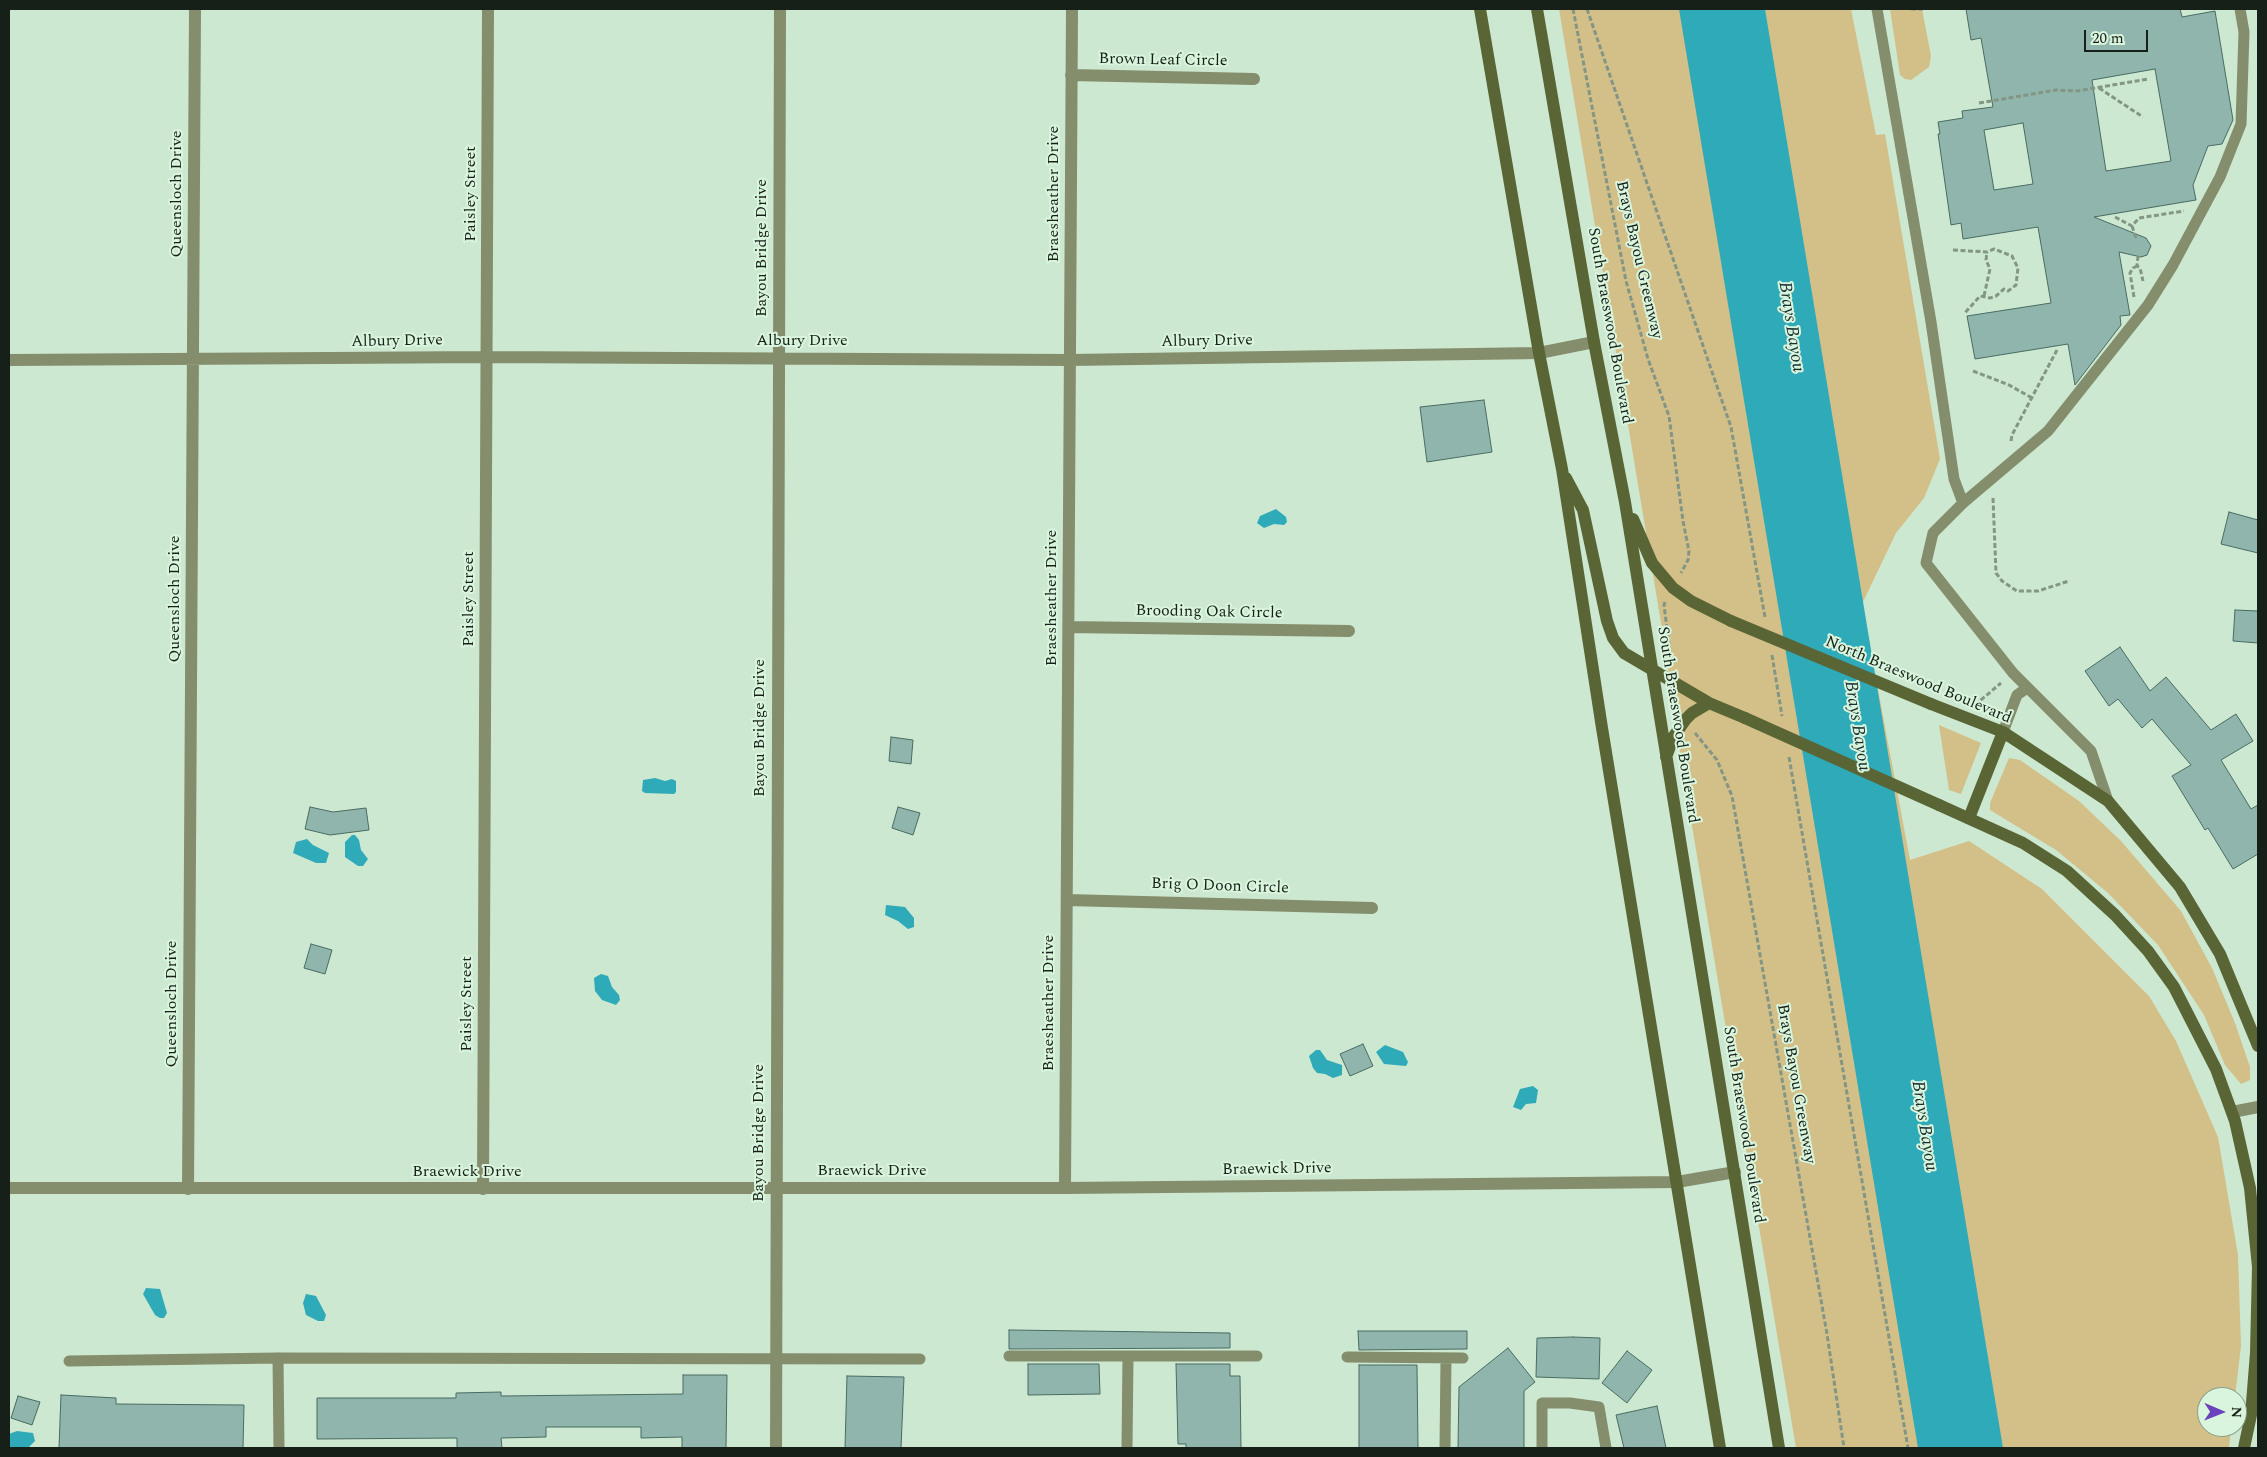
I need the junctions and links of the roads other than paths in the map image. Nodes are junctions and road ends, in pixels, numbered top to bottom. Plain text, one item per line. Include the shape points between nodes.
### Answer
1 (195, 9) edge
2 (488, 9) edge
3 (780, 9) edge
4 (1072, 9) edge
5 (1480, 9) edge
6 (1537, 9) edge
7 (1878, 9) edge
8 (2240, 9) edge
9 (1072, 75) junction
10 (1254, 79) dead end
11 (1594, 342) junction
12 (1539, 353) junction
13 (488, 357) junction
14 (779, 359) junction
15 (9, 360) edge
16 (194, 360) junction
17 (1070, 360) junction
18 (1562, 469) junction
19 (1625, 502) junction
20 (1963, 503) junction
21 (1069, 627) junction
22 (1349, 631) dead end
23 (1651, 670) junction
24 (2027, 688) junction
25 (1709, 703) junction
26 (2003, 732) junction
27 (1666, 757) junction
28 (2108, 801) junction
29 (1969, 818) junction
30 (1067, 900) junction
31 (1372, 908) dead end
32 (2258, 1046) edge
33 (2258, 1106) edge
34 (2232, 1112) junction
35 (1735, 1172) junction
36 (1677, 1182) junction
37 (9, 1188) edge
38 (777, 1188) junction
39 (1065, 1188) junction
40 (188, 1189) junction
41 (483, 1189) junction
42 (1009, 1356) dead end
43 (1128, 1356) junction
44 (1257, 1356) dead end
45 (1347, 1357) dead end
46 (278, 1358) junction
47 (1446, 1358) junction
48 (1462, 1358) dead end
49 (776, 1359) junction
50 (920, 1359) dead end
51 (69, 1361) dead end
52 (279, 1448) edge
53 (776, 1448) edge
54 (1127, 1448) edge
55 (1445, 1448) edge
56 (1542, 1448) edge
57 (1606, 1448) edge
58 (1720, 1448) edge
59 (1779, 1448) edge
60 (2244, 1448) edge

1 - 16 street, Queensloch Drive
2 - 13 street, Paisley Street
3 - 14 street, Bayou Bridge Drive
4 - 9 street, Braesheather Drive
5 - 12 main road
6 - 11 main road, South Braeswood Boulevard
7 - 20 lane via 1954,479
8 - 20 lane via 2244,32 2241,124 2220,177 2173,265 2137,318 2048,431
9 - 10 street, Brown Leaf Circle
9 - 17 street, Braesheather Drive
11 - 12 street, Albury Drive
11 - 19 main road, South Braeswood Boulevard
12 - 17 street, Albury Drive
12 - 18 main road
13 - 14 street, Albury Drive
13 - 16 street, Albury Drive
13 - 41 street, Paisley Street
14 - 17 street, Albury Drive
14 - 38 street, Bayou Bridge Drive
15 - 16 street, Albury Drive
16 - 40 street, Queensloch Drive
17 - 21 street, Braesheather Drive
18 - 23 main road via 1583,510 1613,638 1624,653
18 - 36 main road
19 - 23 main road, South Braeswood Boulevard
19 - 26 main road, North Braeswood Boulevard, bridge via 1652,563 1673,588 1691,601 1731,621
20 - 24 lane via 1933,533 1926,563
21 - 22 street, Brooding Oak Circle
21 - 30 street, Braesheather Drive
23 - 25 main road
23 - 27 main road, South Braeswood Boulevard
24 - 26 lane via 2017,695
24 - 28 lane via 2092,752
25 - 27 main road via 1686,719 1674,736
25 - 29 main road, bridge
26 - 28 main road, North Braeswood Boulevard
26 - 29 main road
27 - 35 main road, South Braeswood Boulevard
28 - 32 main road, North Braeswood Boulevard via 2180,887 2220,954
29 - 34 main road via 2023,843 2067,871 2148,951 2174,987 2216,1069
30 - 31 street, Brig O Doon Circle
30 - 39 street, Braesheather Drive
33 - 34 street
34 - 60 main road via 2250,1188 2258,1266 2256,1353 2251,1415
35 - 36 street, Braewick Drive
35 - 59 main road, South Braeswood Boulevard
36 - 39 street, Braewick Drive
36 - 58 main road
37 - 40 street, Braewick Drive
38 - 39 street, Braewick Drive
38 - 41 street, Braewick Drive
38 - 49 street, Bayou Bridge Drive
40 - 41 street, Braewick Drive
42 - 43 lane
43 - 44 lane
43 - 54 lane
45 - 47 lane
46 - 49 lane
46 - 51 lane
46 - 52 lane
47 - 48 lane
47 - 55 lane
49 - 50 lane
49 - 53 street, Bayou Bridge Drive
56 - 57 lane via 1542,1403 1570,1403 1598,1407

